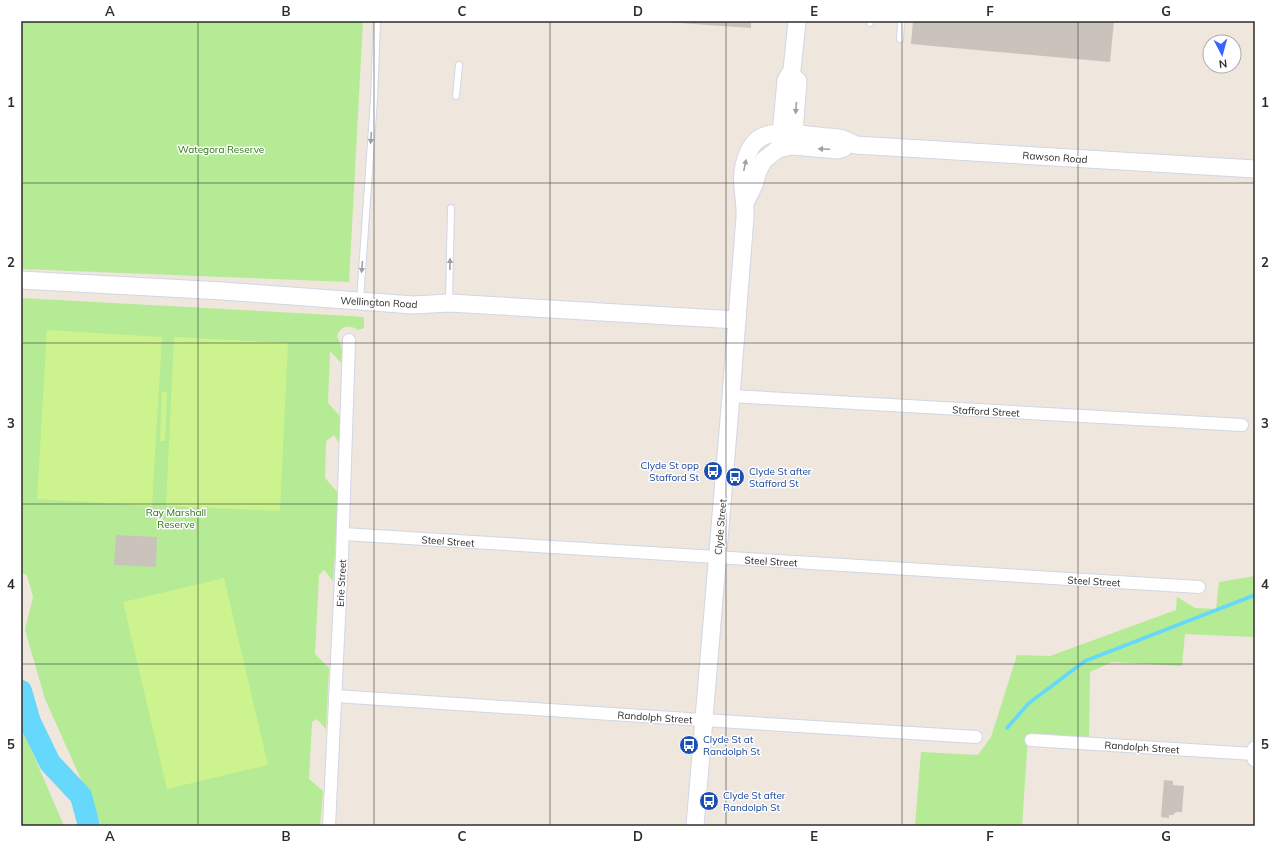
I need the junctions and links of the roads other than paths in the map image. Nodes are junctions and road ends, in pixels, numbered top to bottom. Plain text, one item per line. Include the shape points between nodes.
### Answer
1 (377, 21) edge
2 (797, 21) edge
3 (901, 21) edge
4 (900, 39) dead end
5 (458, 65) dead end
6 (456, 96) dead end
7 (787, 140) junction
8 (1255, 169) edge
9 (451, 208) dead end
10 (21, 280) edge
11 (360, 301) junction
12 (449, 303) junction
13 (737, 320) junction
14 (349, 340) dead end
15 (731, 396) junction
16 (1242, 425) dead end
17 (343, 534) junction
18 (717, 558) junction
19 (1199, 587) dead end
20 (335, 696) junction
21 (703, 720) junction
22 (976, 737) dead end
23 (1031, 740) dead end
24 (1255, 754) edge
25 (329, 826) edge
26 (695, 826) edge

1 -> 11 lane
2 - 7 main road via 792,70 798,81
3 - 4 lane
5 - 6 lane
7 - 8 main road, Rawson Road via 838,150 855,145
7 - 13 main road, Clyde Street via 764,160 746,203
12 -> 9 lane
10 - 11 main road, Wellington Road via 223,290
11 - 12 main road, Wellington Road via 413,305
12 - 13 main road, Wellington Road
13 - 15 main road, Clyde Street
14 - 17 street, Erie Street
15 - 16 street, Stafford Street
15 - 18 main road, Clyde Street
17 - 18 street, Steel Street
17 - 20 street, Erie Street
18 - 19 street, Steel Street
18 - 21 main road, Clyde Street
20 - 21 street, Randolph Street
20 - 25 street, Erie Street
21 - 22 street, Randolph Street
21 - 26 main road, Clyde Street
23 - 24 street, Randolph Street

